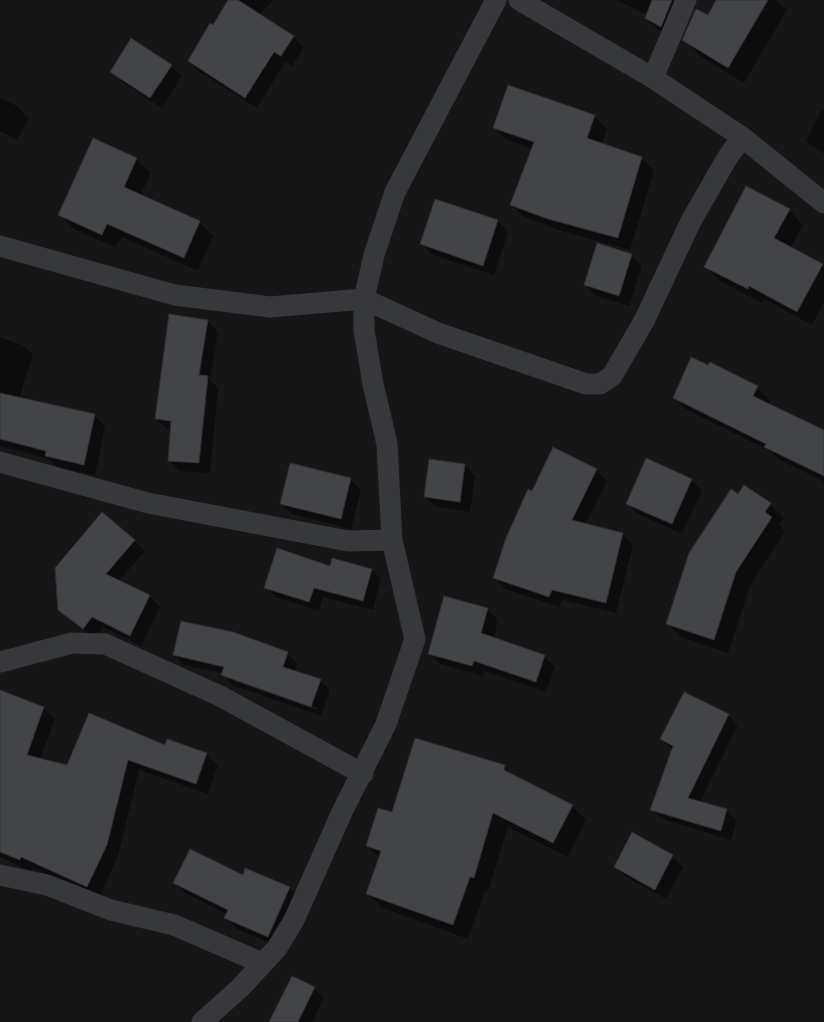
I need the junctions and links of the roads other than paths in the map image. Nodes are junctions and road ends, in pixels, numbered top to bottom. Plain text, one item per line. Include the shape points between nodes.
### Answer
1 (496, 0) edge
2 (519, 0) edge
3 (686, 0) edge
4 (654, 78) junction
5 (742, 137) junction
6 (824, 203) edge
7 (0, 246) edge
8 (364, 299) junction
9 (0, 462) edge
10 (392, 540) junction
11 (0, 662) edge
12 (363, 774) junction
13 (0, 875) edge
14 (262, 963) junction
15 (202, 1022) edge

1 - 8 street via 395,192 374,255
2 - 4 street
3 - 4 street
4 - 5 street
5 - 6 street
5 - 8 street via 692,221 644,321 612,376 600,384 586,384 438,333
7 - 8 street via 175,295 270,307
8 - 10 street via 373,384 387,444
9 - 10 street via 148,503 348,541
10 - 12 street via 415,638 386,724
11 - 12 street via 72,643 105,644 220,696
12 - 14 street via 342,812 294,920 277,948
13 - 14 street via 47,885 111,910 174,925
14 - 15 street

